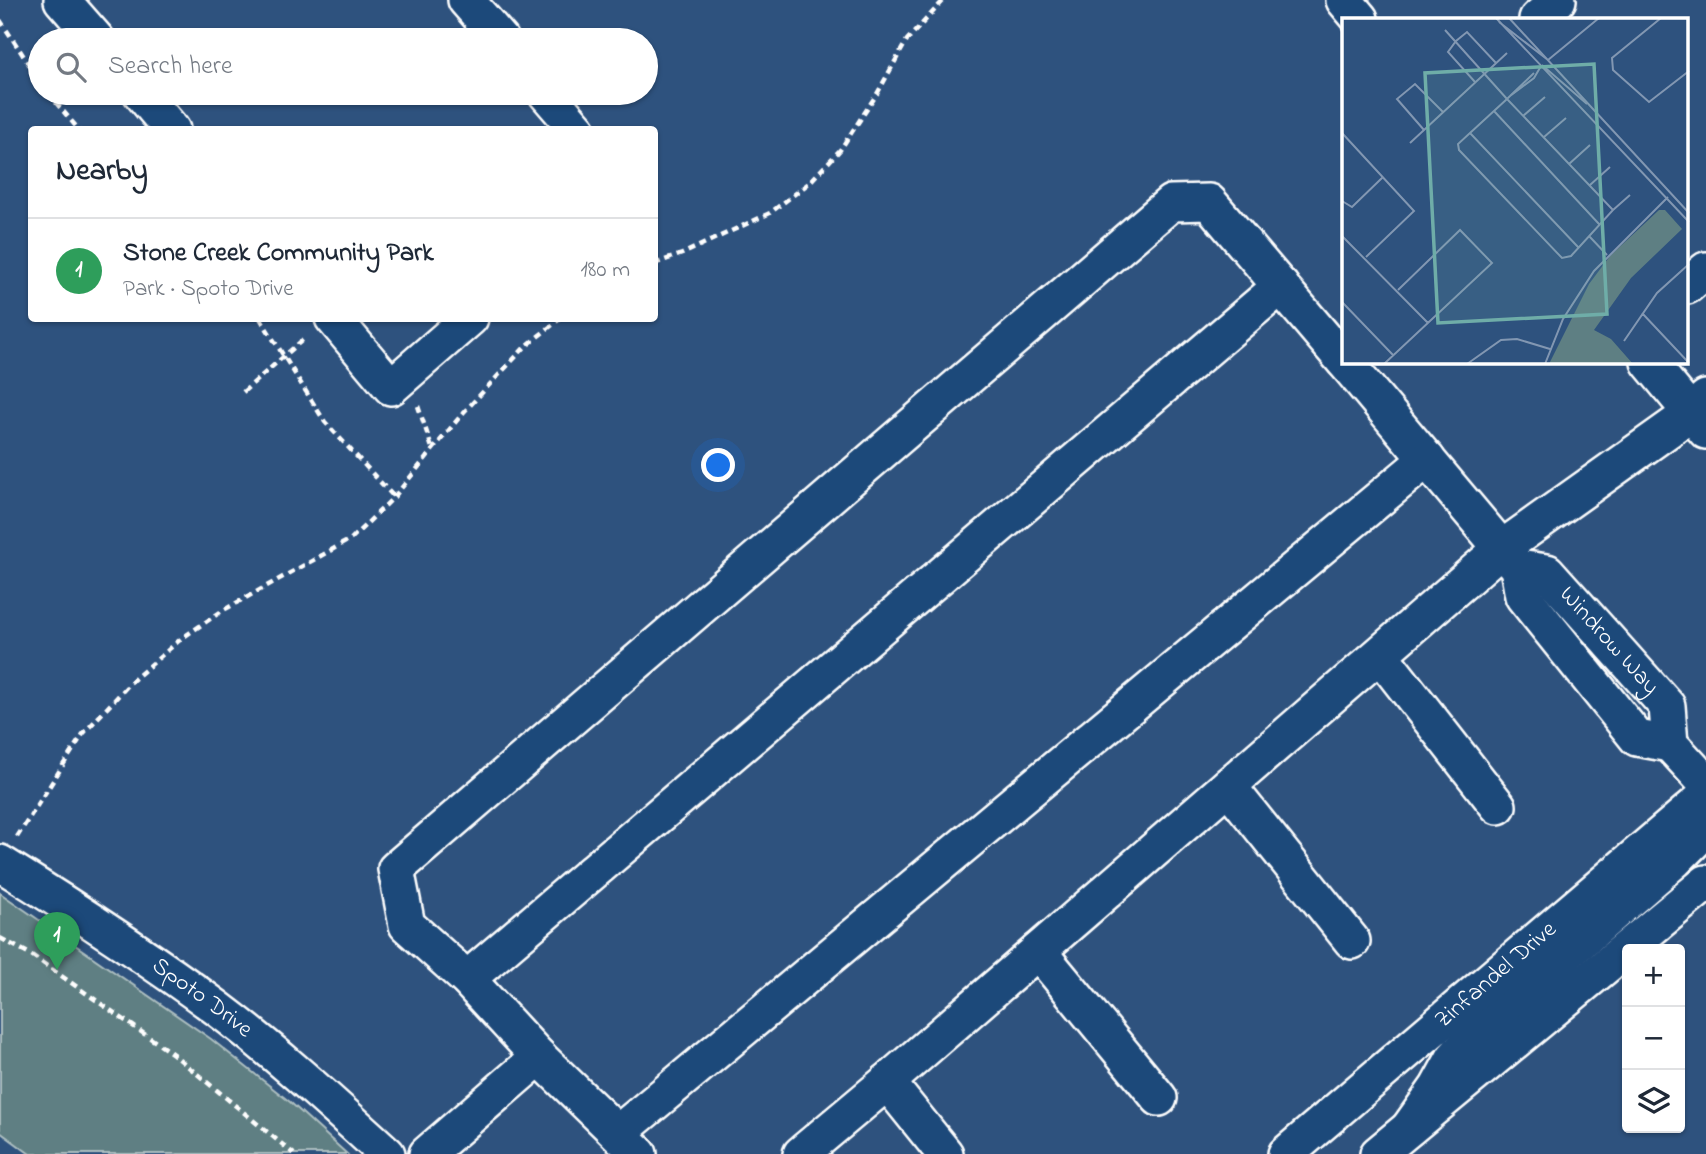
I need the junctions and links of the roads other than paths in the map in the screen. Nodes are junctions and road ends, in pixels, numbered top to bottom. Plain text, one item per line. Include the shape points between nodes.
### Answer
1 (62, 0) edge
2 (466, 0) edge
3 (1344, 0) edge
4 (1558, 0) edge
5 (1359, 18) edge
6 (1538, 18) edge
7 (86, 28) edge
8 (490, 28) edge
9 (151, 105) edge
10 (556, 105) edge
11 (170, 126) edge
12 (575, 126) edge
13 (1706, 270) edge
14 (1688, 285) edge
15 (1281, 286) junction
16 (465, 322) edge
17 (322, 326) edge
18 (1342, 359) edge
19 (1347, 364) edge
20 (1651, 364) edge
21 (1701, 414) edge
22 (1427, 459) junction
23 (1510, 558) junction
24 (1380, 655) junction
25 (1706, 783) edge
26 (1228, 786) junction
27 (1706, 796) edge
28 (1498, 806) dead end
29 (1706, 823) edge
30 (1, 863) edge
31 (1706, 883) edge
32 (1352, 941) dead end
33 (1038, 951) junction
34 (467, 979) junction
35 (539, 1057) junction
36 (887, 1082) junction
37 (1159, 1098) dead end
38 (1409, 1128) junction
39 (628, 1143) edge
40 (387, 1154) edge
41 (427, 1154) edge
42 (801, 1154) edge
43 (945, 1154) edge
44 (1286, 1154) edge
45 (1378, 1154) edge

1 - 7 street
2 - 8 street
3 - 5 street
4 - 6 street
9 - 11 street
10 - 12 street
13 - 14 street
15 - 18 street
15 - 34 street
15 - 34 street via 1209,202 1171,203 396,869 407,925
16 - 17 street via 391,387
19 - 22 street
20 - 21 street
21 - 23 street
22 - 23 street
22 - 39 street
23 - 24 street
23 - 25 street, Windrow Way via 1547,572 1667,706 1670,744
24 - 26 street
24 - 28 street
26 - 32 street
26 - 33 street
27 - 44 street, Zinfandel Drive
29 - 38 street via 1675,860 1482,1027 1454,1058
30 - 40 street, Spoto Drive via 104,927 219,1010
31 - 38 street
33 - 36 street
33 - 37 street
34 - 35 street
35 - 39 street
35 - 41 street
36 - 42 street
36 - 43 street
38 - 45 street

